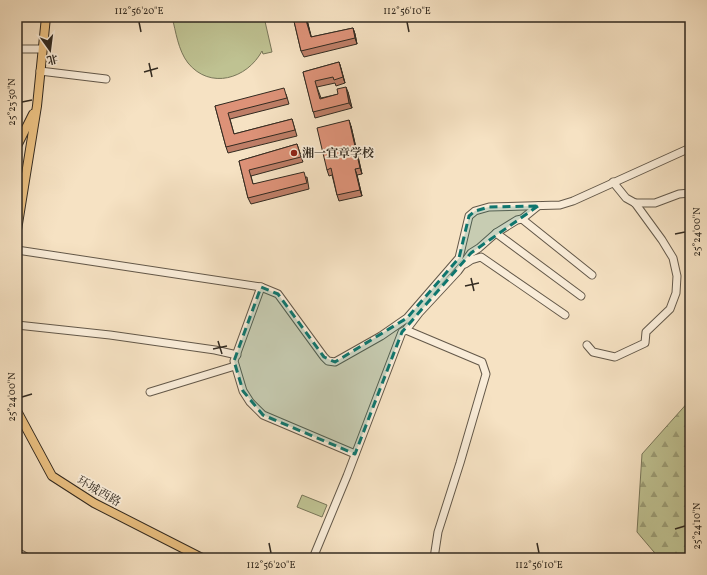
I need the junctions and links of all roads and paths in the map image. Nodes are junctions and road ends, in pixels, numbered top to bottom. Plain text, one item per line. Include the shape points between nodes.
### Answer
1 (46, 17) edge
2 (17, 49) edge
3 (42, 49) junction
4 (40, 71) junction
5 (106, 79) dead end
6 (37, 106) junction
7 (17, 146) edge
8 (690, 148) edge
9 (613, 182) junction
10 (690, 193) edge
11 (635, 204) junction
12 (538, 206) junction
13 (522, 219) junction
14 (17, 230) edge
15 (496, 233) junction
16 (17, 250) edge
17 (461, 266) junction
18 (592, 275) dead end
19 (261, 287) junction
20 (581, 296) dead end
21 (565, 315) dead end
22 (17, 325) edge
23 (406, 330) junction
24 (587, 345) dead end
25 (237, 355) junction
26 (235, 366) junction
27 (150, 392) dead end
28 (17, 411) edge
29 (356, 454) junction
30 (17, 552) edge
31 (28, 558) edge
32 (202, 558) edge
33 (313, 558) edge
34 (434, 558) edge

1 - 3 main road
2 - 3 street
3 - 4 main road
4 - 5 street
4 - 6 main road
6 - 7 main road
6 - 14 main road
8 - 9 street
9 - 11 street via 626,198
9 - 12 street via 573,201 560,205
10 - 11 street via 679,194 655,203
11 - 24 street via 673,258 677,276 676,292 670,309 646,332 645,344 615,357 594,352
12 - 13 street
12 - 19 street via 489,207 475,211 470,216 459,258 407,318 382,336 335,362 324,357 278,294
13 - 15 street
13 - 18 street
15 - 17 street via 471,253
15 - 20 street
16 - 19 street
17 - 21 street via 481,257
17 - 23 street
19 - 25 street
22 - 25 street via 110,335
23 - 29 street via 402,332
23 - 34 street via 482,362 486,374 438,532
25 - 26 street
26 - 27 street
26 - 29 street via 243,391 263,415
28 - 32 main road, 环城西路 via 52,476 94,503
29 - 33 street
30 - 31 street

